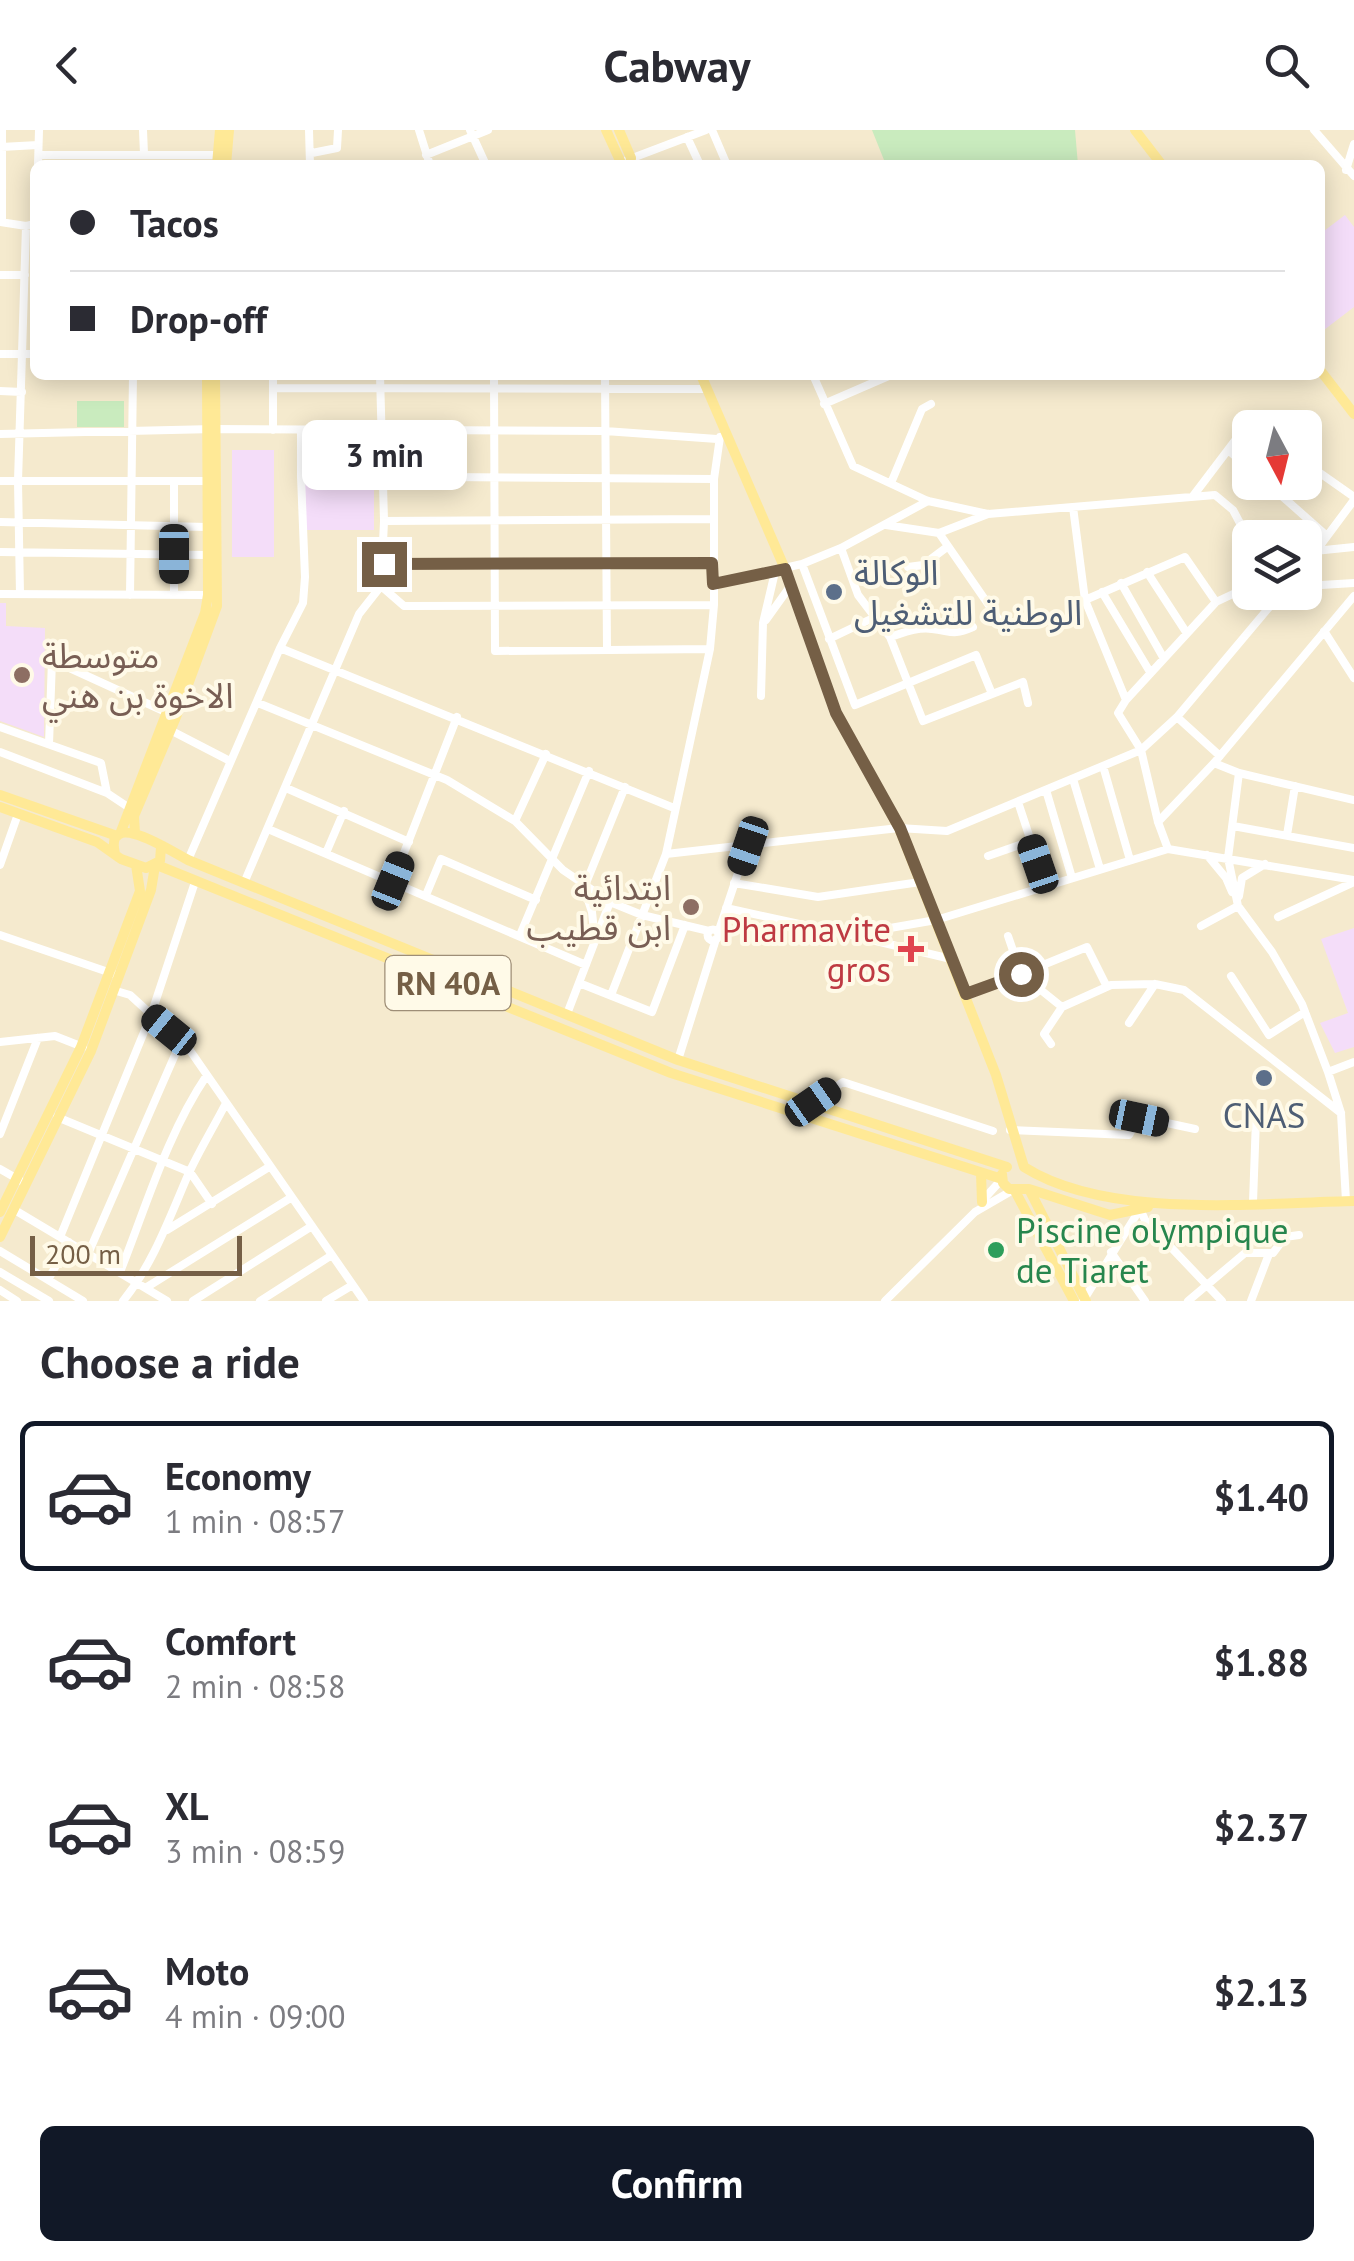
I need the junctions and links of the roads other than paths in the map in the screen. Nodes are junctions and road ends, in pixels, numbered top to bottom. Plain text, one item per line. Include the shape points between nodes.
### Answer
1 (2, 130) edge
2 (39, 130) edge
3 (143, 130) edge
4 (220, 130) edge
5 (229, 130) edge
6 (309, 130) edge
7 (338, 130) edge
8 (419, 130) edge
9 (451, 130) edge
10 (488, 130) edge
11 (606, 130) edge
12 (619, 130) edge
13 (709, 130) edge
14 (1135, 130) edge
15 (1314, 130) edge
16 (472, 133) edge
17 (687, 137) junction
18 (457, 143) junction
19 (1354, 144) edge
20 (2, 147) edge
21 (312, 153) junction
22 (144, 154) junction
23 (38, 155) edge
24 (426, 155) junction
25 (75, 160) edge
26 (202, 160) edge
27 (221, 160) edge
28 (222, 160) edge
29 (311, 160) edge
30 (428, 160) edge
31 (484, 160) edge
32 (621, 160) edge
33 (623, 160) edge
34 (630, 160) edge
35 (698, 160) edge
36 (724, 160) edge
37 (1158, 160) edge
38 (1350, 173) edge
39 (1, 222) edge
40 (30, 225) edge
41 (28, 270) edge
42 (0, 275) edge
43 (24, 312) junction
44 (30, 312) edge
45 (0, 354) edge
46 (23, 354) junction
47 (30, 354) edge
48 (23, 373) junction
49 (30, 373) edge
50 (1325, 376) edge
51 (133, 380) edge
52 (207, 380) edge
53 (214, 380) edge
54 (273, 380) edge
55 (380, 380) edge
56 (494, 380) edge
57 (605, 380) edge
58 (703, 380) edge
59 (816, 380) edge
60 (879, 380) edge
61 (605, 386) junction
62 (273, 388) junction
63 (380, 388) junction
64 (494, 388) junction
65 (707, 389) junction
66 (0, 392) edge
67 (22, 392) junction
68 (824, 404) junction
69 (931, 404) dead end
70 (1354, 414) edge
71 (209, 430) junction
72 (273, 430) junction
73 (300, 430) junction
74 (380, 431) junction
75 (606, 431) junction
76 (494, 432) junction
77 (131, 433) junction
78 (0, 434) edge
79 (19, 434) junction
80 (722, 435) junction
81 (1232, 445) edge
82 (1228, 450) junction
83 (1232, 453) edge
84 (381, 475) junction
85 (1322, 475) edge
86 (301, 476) junction
87 (494, 477) junction
88 (606, 478) junction
89 (714, 479) junction
90 (0, 480) edge
91 (18, 481) junction
92 (206, 481) junction
93 (130, 482) junction
94 (174, 482) junction
95 (891, 483) junction
96 (1193, 496) junction
97 (1354, 498) edge
98 (1286, 500) edge
99 (928, 502) junction
100 (1073, 507) junction
101 (988, 514) junction
102 (713, 520) junction
103 (1238, 520) edge
104 (384, 521) junction
105 (606, 521) junction
106 (0, 522) edge
107 (18, 522) junction
108 (494, 522) junction
109 (885, 525) junction
110 (131, 526) junction
111 (207, 526) junction
112 (174, 527) junction
113 (939, 532) junction
114 (1327, 536) junction
115 (1322, 543) edge
116 (947, 547) junction
117 (842, 548) junction
118 (1354, 548) edge
119 (1322, 551) edge
120 (0, 552) edge
121 (19, 552) junction
122 (130, 553) junction
123 (174, 554) junction
124 (207, 555) junction
125 (606, 563) junction
126 (712, 563) junction
127 (384, 564) junction
128 (494, 564) junction
129 (802, 564) junction
130 (908, 568) dead end
131 (780, 571) junction
132 (1147, 572) junction
133 (1121, 583) junction
134 (1354, 583) edge
135 (713, 584) junction
136 (1322, 585) edge
137 (382, 586) junction
138 (791, 586) junction
139 (1102, 592) junction
140 (0, 594) edge
141 (20, 594) junction
142 (1232, 594) edge
143 (130, 595) junction
144 (174, 595) junction
145 (208, 595) junction
146 (1354, 596) edge
147 (1085, 600) junction
148 (1216, 602) junction
149 (714, 605) junction
150 (607, 606) junction
151 (494, 608) junction
152 (1350, 609) edge
153 (1267, 610) edge
154 (873, 618) junction
155 (763, 624) junction
156 (973, 626) dead end
157 (1006, 630) dead end
158 (1324, 631) junction
159 (1186, 632) junction
160 (890, 638) junction
161 (828, 639) junction
162 (280, 648) junction
163 (710, 649) junction
164 (607, 650) junction
165 (1163, 657) junction
166 (839, 666) junction
167 (336, 668) junction
168 (822, 672) junction
169 (1150, 672) junction
170 (1354, 678) edge
171 (907, 681) junction
172 (992, 694) junction
173 (761, 696) dead end
174 (1126, 700) junction
175 (258, 703) junction
176 (1028, 703) dead end
177 (164, 712) junction
178 (176, 717) junction
179 (458, 717) junction
180 (1178, 717) junction
181 (312, 726) junction
182 (0, 728) edge
183 (170, 730) junction
184 (18, 734) junction
185 (48, 744) junction
186 (1141, 750) junction
187 (0, 752) edge
188 (546, 754) junction
189 (10, 756) junction
190 (1217, 760) junction
191 (230, 761) junction
192 (1103, 766) junction
193 (588, 772) junction
194 (1239, 773) junction
195 (436, 775) junction
196 (1073, 779) junction
197 (625, 786) junction
198 (1295, 786) junction
199 (286, 788) junction
200 (1046, 790) junction
201 (107, 793) junction
202 (0, 796) edge
203 (1354, 800) edge
204 (1018, 802) junction
205 (0, 807) edge
206 (128, 807) junction
207 (674, 808) junction
208 (344, 811) junction
209 (18, 814) junction
210 (515, 820) junction
211 (1158, 822) junction
212 (1232, 826) junction
213 (900, 828) junction
214 (268, 829) junction
215 (135, 834) junction
216 (119, 835) junction
217 (1287, 835) junction
218 (1031, 841) junction
219 (409, 842) junction
220 (748, 846) junction
221 (161, 847) junction
222 (1168, 848) junction
223 (1354, 848) edge
224 (326, 853) junction
225 (115, 854) junction
226 (666, 854) junction
227 (1208, 855) junction
228 (988, 856) dead end
229 (554, 858) junction
230 (1228, 858) junction
231 (188, 860) junction
232 (1130, 860) junction
233 (1265, 864) junction
234 (0, 865) edge
235 (136, 865) junction
236 (156, 865) junction
237 (1100, 869) junction
238 (1072, 878) junction
239 (393, 881) junction
240 (1354, 881) edge
241 (196, 882) junction
242 (920, 882) junction
243 (244, 883) junction
244 (734, 883) junction
245 (1046, 887) junction
246 (584, 888) junction
247 (426, 895) junction
248 (536, 900) junction
249 (610, 902) junction
250 (1238, 906) junction
251 (726, 908) junction
252 (642, 915) junction
253 (1278, 917) dead end
254 (936, 920) junction
255 (685, 924) junction
256 (1201, 926) dead end
257 (714, 934) junction
258 (850, 935) junction
259 (0, 936) edge
260 (520, 936) junction
261 (1008, 936) dead end
262 (595, 941) junction
263 (952, 959) junction
264 (586, 966) junction
265 (114, 974) junction
266 (1021, 974) junction
267 (1231, 976) dead end
268 (579, 983) junction
269 (1155, 984) junction
270 (1107, 986) junction
271 (113, 990) junction
272 (966, 994) junction
273 (611, 995) junction
274 (1062, 1007) junction
275 (1305, 1012) junction
276 (567, 1014) junction
277 (151, 1015) junction
278 (1130, 1023) dead end
279 (38, 1038) junction
280 (180, 1041) junction
281 (0, 1042) edge
282 (1051, 1044) dead end
283 (86, 1049) junction
284 (678, 1060) junction
285 (1354, 1062) edge
286 (206, 1075) junction
287 (1329, 1075) junction
288 (1310, 1088) junction
289 (813, 1102) junction
290 (226, 1105) junction
291 (1341, 1113) junction
292 (57, 1117) junction
293 (1256, 1119) dead end
294 (1194, 1129) dead end
295 (1010, 1130) junction
296 (993, 1131) dead end
297 (0, 1134) edge
298 (100, 1134) junction
299 (134, 1147) junction
300 (165, 1159) junction
301 (1008, 1166) junction
302 (269, 1167) junction
303 (1024, 1168) junction
304 (0, 1169) edge
305 (190, 1172) junction
306 (981, 1173) junction
307 (1002, 1179) junction
308 (20, 1181) junction
309 (1021, 1188) junction
310 (292, 1197) junction
311 (1350, 1201) edge
312 (1164, 1202) junction
313 (1254, 1202) junction
314 (212, 1204) junction
315 (978, 1207) junction
316 (1140, 1208) junction
317 (13, 1209) junction
318 (0, 1212) edge
319 (1110, 1216) junction
320 (312, 1226) junction
321 (165, 1231) junction
322 (1299, 1235) dead end
323 (60, 1236) junction
324 (1122, 1236) junction
325 (0, 1237) edge
326 (70, 1242) junction
327 (0, 1251) edge
328 (1112, 1252) junction
329 (88, 1254) junction
330 (332, 1254) junction
331 (1269, 1254) junction
332 (0, 1272) edge
333 (120, 1272) junction
334 (48, 1280) junction
335 (143, 1284) junction
336 (1207, 1284) junction
337 (350, 1286) junction
338 (0, 1290) edge
339 (1082, 1300) edge
340 (17, 1301) edge
341 (49, 1301) edge
342 (83, 1301) edge
343 (123, 1301) edge
344 (168, 1301) edge
345 (193, 1301) edge
346 (260, 1301) edge
347 (326, 1301) edge
348 (364, 1301) edge
349 (885, 1301) edge
350 (1145, 1301) edge
351 (1188, 1301) edge
352 (1222, 1301) edge
353 (1250, 1301) edge

1 - 20 street
2 - 23 street
3 - 22 street
4 - 27 main road
5 - 28 main road
6 - 21 street
7 - 21 street via 338,148
8 - 24 street
9 - 18 street
10 - 16 street
11 - 32 main road
12 - 33 main road
13 - 17 street
13 - 36 street
14 - 37 main road
15 - 38 street
16 - 18 street
16 - 31 street
17 - 34 street
17 - 35 street
18 - 24 street
19 - 38 street
20 - 23 street
20 - 39 street
21 - 29 street
22 - 25 street
22 - 26 street
24 - 30 street
39 - 40 street
41 - 42 street
41 - 43 street
43 - 44 street
43 - 46 street
45 - 46 street
46 - 47 street
46 - 48 street
48 - 49 street
48 - 67 street
50 - 70 main road
51 - 77 street
52 - 71 main road
53 - 71 main road
54 - 62 street
55 - 63 street
56 - 64 street
57 - 61 street
58 - 65 main road
59 - 68 street
60 - 68 street
61 - 64 street
61 - 65 street
61 - 75 street
62 - 63 street
62 - 72 street
63 - 64 street
63 - 74 street
64 - 76 street
65 - 80 main road
66 - 67 street
67 - 79 street
68 - 95 street via 853,466
69 - 95 street via 922,409
71 - 72 street
71 - 77 street
71 - 92 main road
71 - 178 main road via 217,606
72 - 73 street
73 - 74 street
73 - 86 street
74 - 76 street
74 - 84 street
75 - 76 street
75 - 80 street
75 - 88 street
76 - 87 street
77 - 79 street
77 - 93 street
78 - 79 street
79 - 91 street
80 - 89 street
80 - 131 main road
81 - 82 street
82 - 83 street
82 - 96 street
84 - 86 street
84 - 87 street
84 - 104 street
85 - 97 street
86 - 162 street via 305,593
87 - 88 street
87 - 108 street
88 - 89 street
88 - 105 street
89 - 102 street
90 - 91 street
91 - 93 street
91 - 107 street
92 - 94 street
92 - 111 main road
93 - 94 street
93 - 110 street
94 - 112 street
95 - 99 street
96 - 100 street
96 - 103 street via 1215,494
97 - 114 street
98 - 114 street
99 - 101 street
99 - 109 street
100 - 101 street
100 - 147 street
101 - 113 street
102 - 105 street
102 - 126 street
104 - 108 street
104 - 127 street
105 - 108 street
105 - 125 street
106 - 107 street
107 - 110 street
107 - 121 street
108 - 128 street
109 - 113 street
109 - 117 street
110 - 112 street
110 - 122 street
111 - 112 street
111 - 124 main road
112 - 123 street
113 - 116 street
114 - 115 street
116 - 130 street
116 - 157 street
117 - 129 street
117 - 154 street
118 - 119 street
120 - 121 street
121 - 122 street
121 - 141 street
122 - 123 street
122 - 143 street
123 - 124 street
123 - 144 street
124 - 145 main road
125 - 126 street
125 - 128 street
125 - 150 street
126 - 135 street
127 - 128 street
127 - 137 street
128 - 151 street
129 - 131 street
129 - 161 street
131 - 135 street
131 - 138 main road
131 - 155 street
132 - 133 street
132 - 148 street via 1185,557
132 - 159 street
133 - 139 street
133 - 165 street
134 - 136 street
135 - 149 street
137 - 151 street via 404,606
137 - 167 street via 359,614
138 - 155 street
138 - 168 main road
139 - 147 street
139 - 169 street
140 - 141 street
141 - 143 street
142 - 148 street
143 - 144 street
144 - 145 street
145 - 177 main road
146 - 152 street
147 - 174 street
148 - 159 street
149 - 150 street
149 - 163 street
150 - 151 street
150 - 164 street
151 - 164 street via 494,651
152 - 158 street
153 - 180 street
154 - 160 street
154 - 161 street
155 - 173 street
156 - 160 street via 956,634 915,629
158 - 170 street
158 - 190 street
159 - 165 street
160 - 171 street
161 - 166 street
162 - 167 street
162 - 175 street
163 - 164 street
163 - 207 street
165 - 169 street
166 - 168 street
166 - 171 street via 856,705
167 - 179 street
167 - 181 street
168 - 213 main road via 836,713
169 - 174 street
171 - 172 street via 923,721
171 - 172 street via 976,654
172 - 176 street via 1022,682
174 - 186 street via 1118,712
175 - 181 street
175 - 191 street
177 - 178 street
177 - 185 street via 52,660
177 - 206 main road
178 - 183 main road
179 - 188 street
179 - 195 street
180 - 186 street
180 - 190 street
181 - 195 street
181 - 199 street
182 - 184 street
183 - 191 street
183 - 215 main road via 134,816
184 - 185 street
184 - 189 street
185 - 201 street via 101,763
186 - 192 street
186 - 211 street
187 - 189 street
188 - 193 street
188 - 210 street
189 - 201 street
190 - 194 street
190 - 211 street
191 - 231 street
192 - 196 street
192 - 232 street
193 - 197 street
193 - 229 street
194 - 198 street
194 - 212 street
195 - 210 street
195 - 219 street
196 - 200 street
196 - 237 street
197 - 207 street
197 - 246 street
198 - 203 street
198 - 217 street
199 - 208 street
199 - 214 street
200 - 204 street
200 - 238 street
201 - 206 street
202 - 216 main road
204 - 213 street via 948,831
204 - 218 street
205 - 209 main road
206 - 216 main road
207 - 226 street
208 - 219 street
208 - 224 street
209 - 225 main road
209 - 234 street
210 - 229 street
211 - 222 street
212 - 217 street
212 - 230 street
213 - 220 street
213 - 242 main road
214 - 224 street
214 - 243 street
215 - 216 main road
215 - 221 main road
216 - 225 main road
217 - 223 street
218 - 228 street
218 - 245 street
219 - 239 street
220 - 226 street
220 - 244 street
221 - 231 main road, RN 40A
221 - 236 main road
222 - 227 street
222 - 232 street
224 - 239 street
225 - 235 main road
226 - 252 street
227 - 230 street
227 - 250 street
229 - 246 street
229 - 248 street
230 - 233 street
230 - 250 street
231 - 243 main road, RN 40A
232 - 237 street
233 - 240 street
233 - 250 street via 1242,878
235 - 236 main road
235 - 265 main road via 140,891
236 - 241 main road, RN 40A
236 - 265 main road
237 - 238 street
238 - 245 street
239 - 247 street
240 - 253 street
241 - 277 street
241 - 306 main road, RN 40A via 672,1073
242 - 244 street via 818,897
242 - 254 main road
243 - 276 main road, RN 40A
244 - 251 street
245 - 254 street
246 - 249 street
246 - 262 street
247 - 248 street via 441,860
247 - 260 street
248 - 260 street
249 - 252 street
249 - 262 street
250 - 256 street
250 - 275 street
251 - 257 street
251 - 258 street
252 - 255 street
252 - 273 street
254 - 258 street
254 - 263 main road
255 - 257 street
255 - 273 street via 652,1012
257 - 284 street
258 - 263 street
259 - 265 street
260 - 264 street
261 - 266 street
262 - 264 street
263 - 272 main road
264 - 268 street
265 - 271 main road
265 - 283 main road
266 - 270 street via 1087,946
266 - 272 street
266 - 274 street
267 - 275 street via 1269,1035
268 - 273 street
268 - 276 street
269 - 270 street
269 - 278 street
269 - 288 street via 1184,990
270 - 274 street
271 - 277 street via 130,995
271 - 283 main road
272 - 295 main road
274 - 282 street via 1044,1034
275 - 287 street
276 - 284 main road, RN 40A
277 - 280 street
277 - 298 street
279 - 281 street
279 - 283 street via 55,1036
279 - 297 street
280 - 286 street
280 - 299 street
283 - 292 main road
283 - 308 main road
284 - 289 main road, RN 40A
285 - 287 street
286 - 290 street
286 - 300 street
287 - 288 street via 1326,1087
287 - 291 street
288 - 291 street
289 - 296 street via 843,1082
289 - 301 main road, RN 40A
290 - 302 street
290 - 305 street
291 - 311 street
292 - 298 street
292 - 308 main road
293 - 313 street
294 - 295 street via 1139,1118 1129,1135
295 - 301 main road
295 - 303 main road
298 - 299 street
298 - 323 street
299 - 300 street
299 - 329 street
300 - 305 street
300 - 333 street
301 - 303 main road
301 - 307 main road
302 - 310 street
302 - 314 street
303 - 309 main road
303 - 312 main road via 1117,1200
304 - 308 street
305 - 314 street
305 - 321 street
306 - 307 main road, RN 40A
306 - 315 main road
307 - 309 main road via 1006,1187
307 - 315 street
308 - 317 main road
308 - 318 main road
309 - 315 street
309 - 319 main road
309 - 339 main road
310 - 320 street
310 - 335 street
311 - 313 main road
312 - 313 main road
312 - 316 main road
314 - 321 street
315 - 349 street
316 - 319 main road
316 - 324 street
316 - 336 street
317 - 323 street
317 - 325 main road
319 - 324 street
320 - 330 street
320 - 345 street
321 - 335 street
322 - 331 street via 1284,1237
323 - 326 street
324 - 328 street
326 - 329 street
326 - 334 street
327 - 334 street
328 - 339 street
328 - 350 street
329 - 333 street
330 - 337 street
330 - 346 street
331 - 336 street via 1246,1253
331 - 353 street
332 - 341 street
333 - 335 street
334 - 342 street
335 - 343 street
335 - 344 street
336 - 351 street
336 - 352 street
337 - 347 street
337 - 348 street
338 - 340 street

